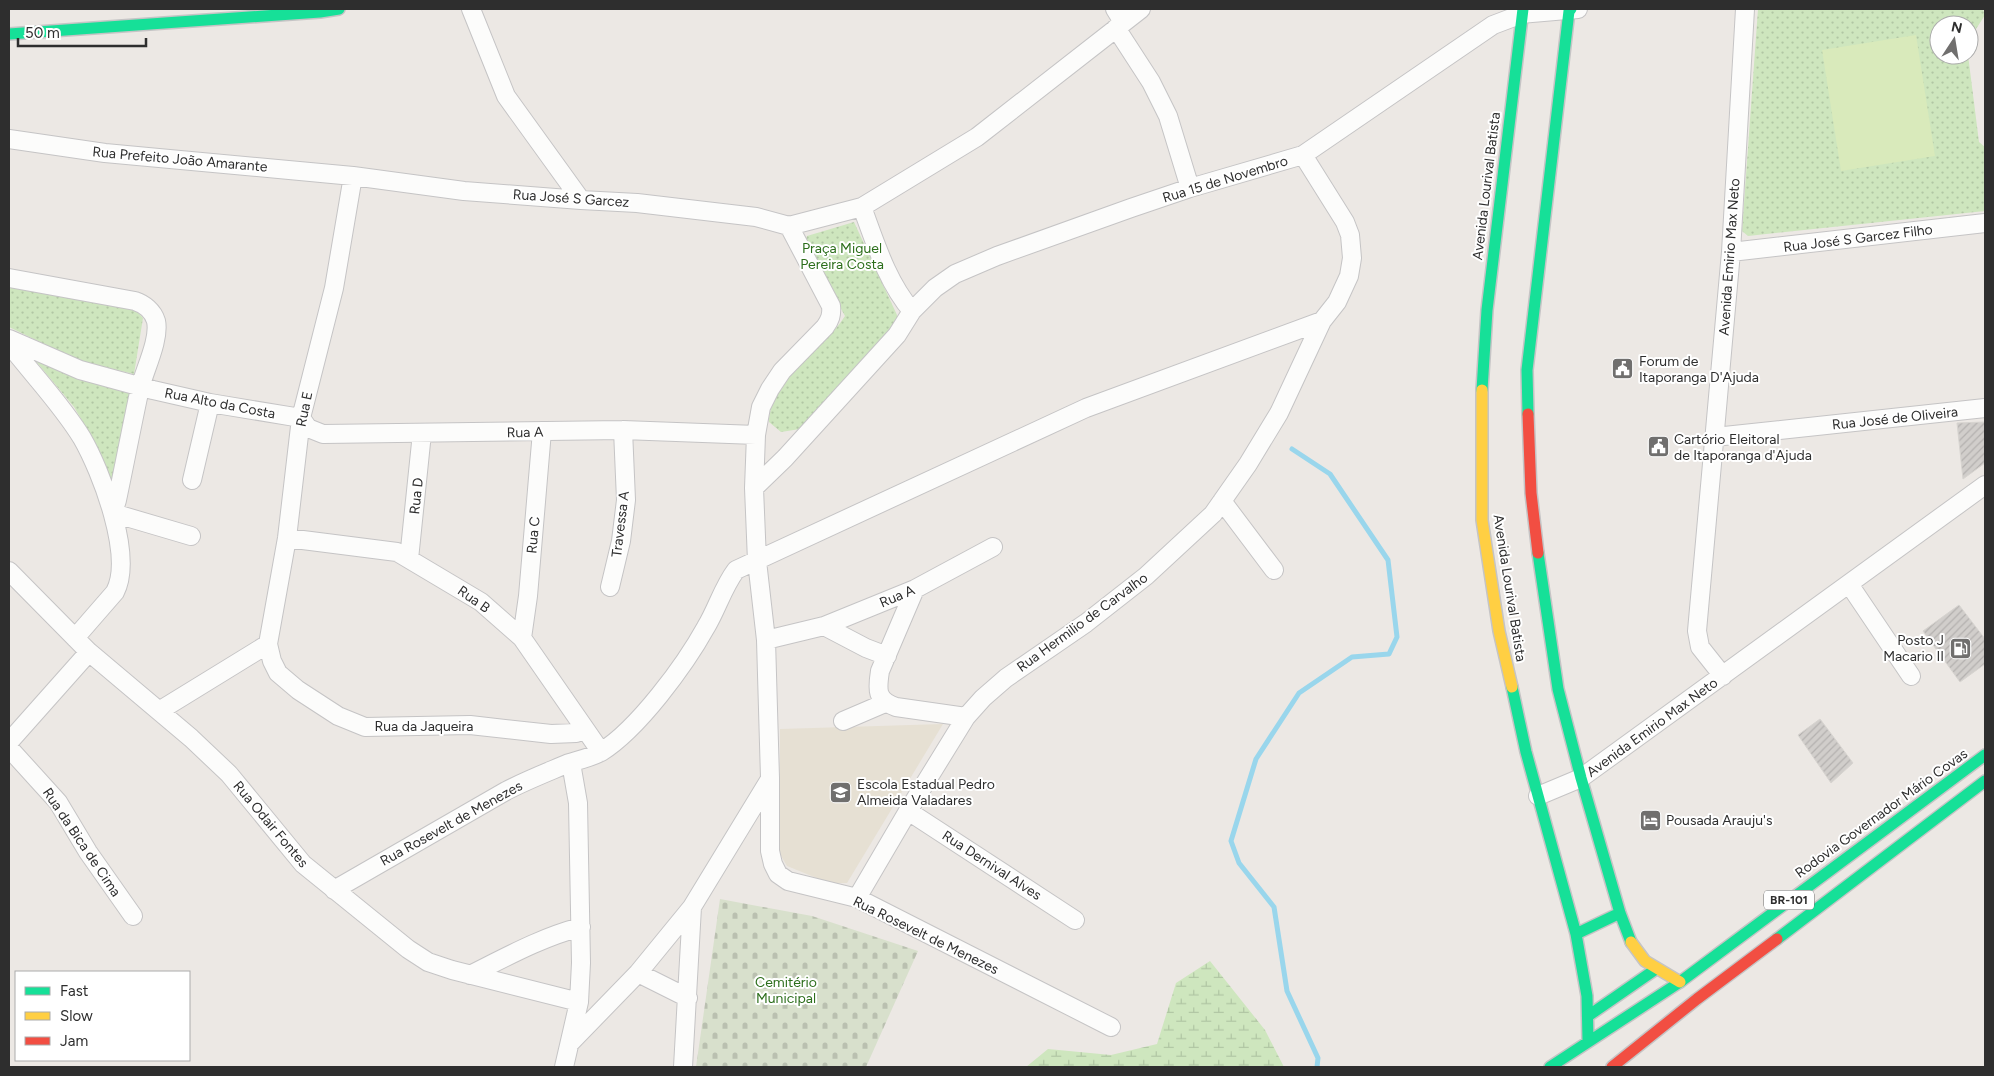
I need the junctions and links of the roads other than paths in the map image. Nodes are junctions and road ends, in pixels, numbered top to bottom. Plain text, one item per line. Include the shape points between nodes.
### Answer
1 (339, 9) edge
2 (471, 9) edge
3 (1141, 9) edge
4 (1573, 9) edge
5 (1745, 9) edge
6 (1523, 11) edge
7 (1118, 20) edge
8 (9, 34) edge
9 (9, 139) edge
10 (1303, 155) junction
11 (353, 176) junction
12 (1190, 188) junction
13 (580, 200) junction
14 (862, 207) junction
15 (1985, 223) edge
16 (789, 226) junction
17 (1731, 252) junction
18 (9, 278) edge
19 (912, 311) junction
20 (1322, 321) junction
21 (9, 339) edge
22 (9, 344) edge
23 (141, 386) junction
24 (210, 403) junction
25 (1985, 408) edge
26 (301, 418) junction
27 (623, 430) junction
28 (542, 431) junction
29 (422, 433) junction
30 (756, 435) junction
31 (1715, 437) junction
32 (192, 480) dead end
33 (1985, 485) edge
34 (754, 488) junction
35 (1222, 501) junction
36 (113, 513) junction
37 (191, 536) dead end
38 (287, 538) junction
39 (993, 547) dead end
40 (409, 559) junction
41 (757, 561) junction
42 (1274, 570) dead end
43 (9, 571) edge
44 (1849, 584) junction
45 (610, 587) dead end
46 (915, 589) junction
47 (824, 626) junction
48 (75, 638) junction
49 (522, 638) junction
50 (766, 640) junction
51 (268, 644) junction
52 (89, 652) junction
53 (886, 656) junction
54 (1723, 676) junction
55 (1911, 676) dead end
56 (885, 703) junction
57 (159, 711) junction
58 (966, 717) junction
59 (843, 721) dead end
60 (585, 729) junction
61 (9, 742) edge
62 (9, 748) edge
63 (601, 752) junction
64 (1985, 755) edge
65 (571, 763) junction
66 (770, 778) junction
67 (1581, 778) junction
68 (1985, 781) edge
69 (1538, 796) junction
70 (908, 811) junction
71 (334, 890) junction
72 (857, 898) junction
73 (692, 907) junction
74 (1620, 913) junction
75 (133, 916) dead end
76 (1076, 920) dead end
77 (581, 926) junction
78 (1576, 934) junction
79 (1656, 969) junction
80 (638, 973) junction
81 (470, 975) junction
82 (1680, 982) junction
83 (688, 998) junction
84 (579, 1002) junction
85 (1588, 1016) junction
86 (1112, 1027) dead end
87 (1588, 1040) junction
88 (570, 1043) junction
89 (564, 1067) edge
90 (683, 1067) edge
91 (1550, 1067) edge
92 (1612, 1067) edge

1 - 8 main road
2 - 13 street via 506,96
3 - 7 street
4 - 6 street, Rua 15 de Novembro
4 - 67 main road via 1527,370 1531,493 1540,575 1558,689
5 - 17 street, Avenida Emirio Max Neto
6 - 10 street, Rua 15 de Novembro via 1468,41
6 - 69 main road, Avenida Lourival Batista via 1487,310 1480,401 1482,520 1499,632
7 - 12 street via 1168,116
7 - 14 street via 977,137
9 - 11 street, Rua Prefeito João Amarante via 105,153
10 - 12 street, Rua 15 de Novembro
10 - 20 street, Rua Hermilio de Carvalho via 1350,235 1352,258 1349,276 1337,302
11 - 13 street, Rua José S Garcez
11 - 26 street, Rua E via 334,288
12 - 19 street, Rua 15 de Novembro via 996,256 955,274
13 - 16 street, Rua José S Garcez via 756,217
14 - 16 street
14 - 19 street via 886,268 901,299
15 - 17 street, Rua José S Garcez Filho
16 - 30 street via 832,312 825,327 770,388 761,407
17 - 31 street, Avenida Emirio Max Neto
18 - 23 street via 143,304 156,320 156,330
19 - 34 street via 897,335
20 - 35 street, Rua Hermilio de Carvalho via 1279,413
20 - 41 street via 1086,408
21 - 23 street, Rua Alto da Costa via 80,370
22 - 36 street via 82,439
23 - 24 street, Rua Alto da Costa
23 - 36 street
24 - 26 street, Rua Alto da Costa
24 - 32 street
25 - 31 street, Rua José de Oliveira
26 - 29 street, Rua A via 308,428 323,434
26 - 38 street, Rua E
27 - 28 street, Rua A
27 - 30 street, Rua A
27 - 45 street, Travessa A via 626,500
28 - 29 street, Rua A
28 - 49 street, Rua C
29 - 40 street, Rua D
30 - 34 street
31 - 54 street, Avenida Emirio Max Neto via 1697,631 1700,648
33 - 44 street, Avenida Emirio Max Neto
34 - 41 street, Rua Rosevelt de Menezes
35 - 42 street
35 - 58 street, Rua Hermilio de Carvalho via 1213,514 1146,576 1086,623 1006,678
36 - 37 street
36 - 48 street via 121,551 120,584
38 - 40 street, Rua B via 397,552
38 - 51 street, Rua E
39 - 46 street, Rua A
40 - 49 street, Rua B via 481,602
41 - 50 street, Rua Rosevelt de Menezes
41 - 63 street, Rua Rosevelt de Menezes via 736,570 730,577 706,627 656,700
43 - 48 street, Rua Odair Fontes
44 - 54 street, Avenida Emirio Max Neto
44 - 55 street
46 - 47 street, Rua A
46 - 53 street
47 - 50 street, Rua A
47 - 53 street
48 - 52 street, Rua Odair Fontes
49 - 60 street, Rua B
50 - 66 street, Rua Rosevelt de Menezes
51 - 57 street
51 - 60 street, Rua da Jaqueira via 278,673 338,716 365,727 470,725 551,734 576,733
52 - 57 street, Rua Odair Fontes
52 - 61 street
53 - 56 street via 878,685
54 - 67 street, Avenida Emirio Max Neto
56 - 58 street
56 - 59 street
57 - 71 street, Rua Odair Fontes via 229,774 303,864
58 - 70 street, Rua Hermilio de Carvalho
60 - 63 street, Rua B
62 - 75 street, Rua da Bica de Cima via 58,802
63 - 65 street, Rua Rosevelt de Menezes
64 - 82 main road, Rodovia Governador Mário Covas / BR-101
65 - 71 street, Rua Rosevelt de Menezes via 506,791
65 - 77 street via 578,803
66 - 72 street, Rua Rosevelt de Menezes via 770,851 778,874 788,881
66 - 73 street
67 - 69 street, Avenida Emirio Max Neto
67 - 74 main road
68 - 92 main road, BR-101
69 - 78 main road, Avenida Lourival Batista
70 - 72 street, Rua Hermilio de Carvalho
70 - 76 street, Rua Dernival Alves
71 - 81 street, Rua Odair Fontes via 408,950 428,962
72 - 86 street, Rua Rosevelt de Menezes
73 - 80 street
73 - 83 street
74 - 78 main road
74 - 79 main road via 1632,944
77 - 81 street via 529,945
77 - 84 street
78 - 85 main road, Avenida Lourival Batista
79 - 82 main road
79 - 85 main road
80 - 83 street
80 - 88 street
81 - 84 street, Rua Odair Fontes
82 - 87 main road, Rodovia Governador Mário Covas / BR-101
83 - 90 street
84 - 88 street
85 - 87 main road, Avenida Lourival Batista
87 - 91 main road, Rodovia Governador Mário Covas / BR-101
88 - 89 street

